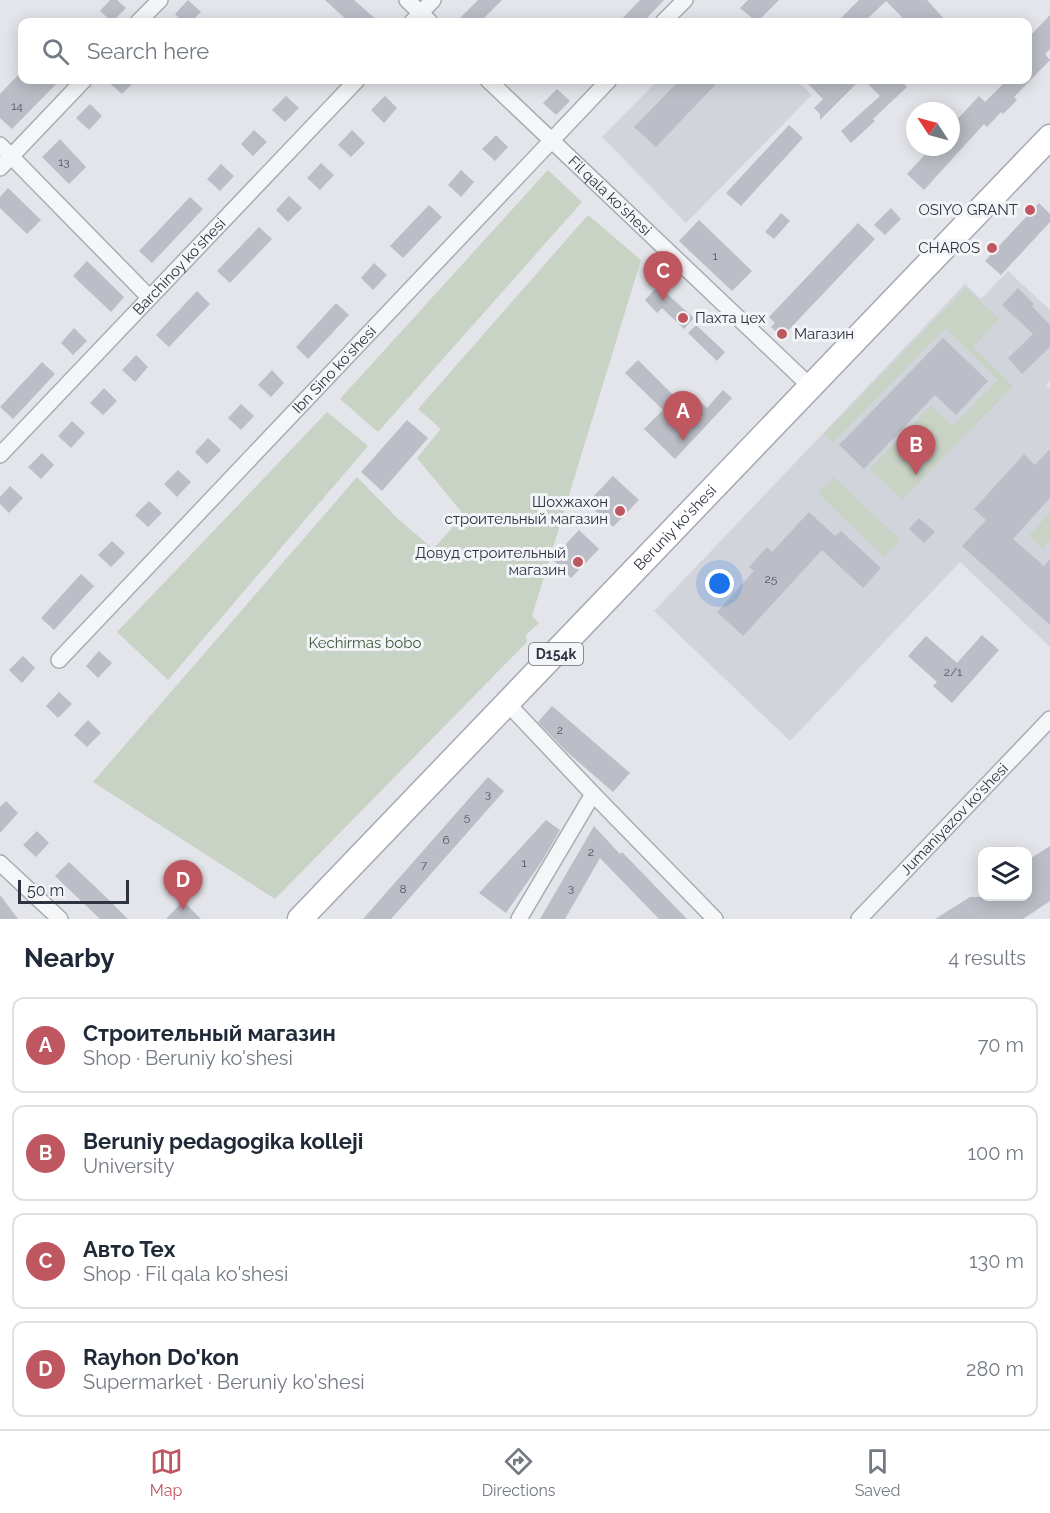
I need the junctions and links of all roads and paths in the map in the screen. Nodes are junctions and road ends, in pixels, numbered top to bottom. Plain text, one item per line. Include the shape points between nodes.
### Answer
1 (160, 0) edge
2 (407, 0) edge
3 (433, 0) edge
4 (685, 0) edge
5 (142, 18) edge
6 (420, 18) edge
7 (422, 18) edge
8 (667, 18) edge
9 (80, 84) edge
10 (353, 84) edge
11 (492, 84) edge
12 (605, 84) edge
13 (1050, 137) edge
14 (551, 141) junction
15 (6, 150) edge
16 (0, 168) edge
17 (149, 297) junction
18 (811, 387) junction
19 (0, 455) edge
20 (59, 660) dead end
21 (508, 704) junction
22 (1050, 719) edge
23 (593, 794) junction
24 (0, 863) edge
25 (306, 917) edge
26 (60, 919) edge
27 (519, 919) edge
28 (715, 919) edge
29 (859, 919) edge

1 - 5 street
2 - 6 street
3 - 7 street
4 - 8 street
9 - 15 street
10 - 17 street, Barchinoy ko'shesi
11 - 14 street, Fil qala ko'shesi
12 - 14 street, Ibn Sino ko'shesi
13 - 18 main road, Beruniy ko'shesi / D154k
14 - 18 street, Fil qala ko'shesi
14 - 20 street, Ibn Sino ko'shesi
15 - 16 street
15 - 17 street
17 - 19 street, Barchinoy ko'shesi
18 - 21 main road, Beruniy ko'shesi / D154k
21 - 23 street
21 - 25 main road, Beruniy ko'shesi / D154k
22 - 29 street, Jumaniyazov ko'shesi
23 - 27 street
23 - 28 street
24 - 26 street

